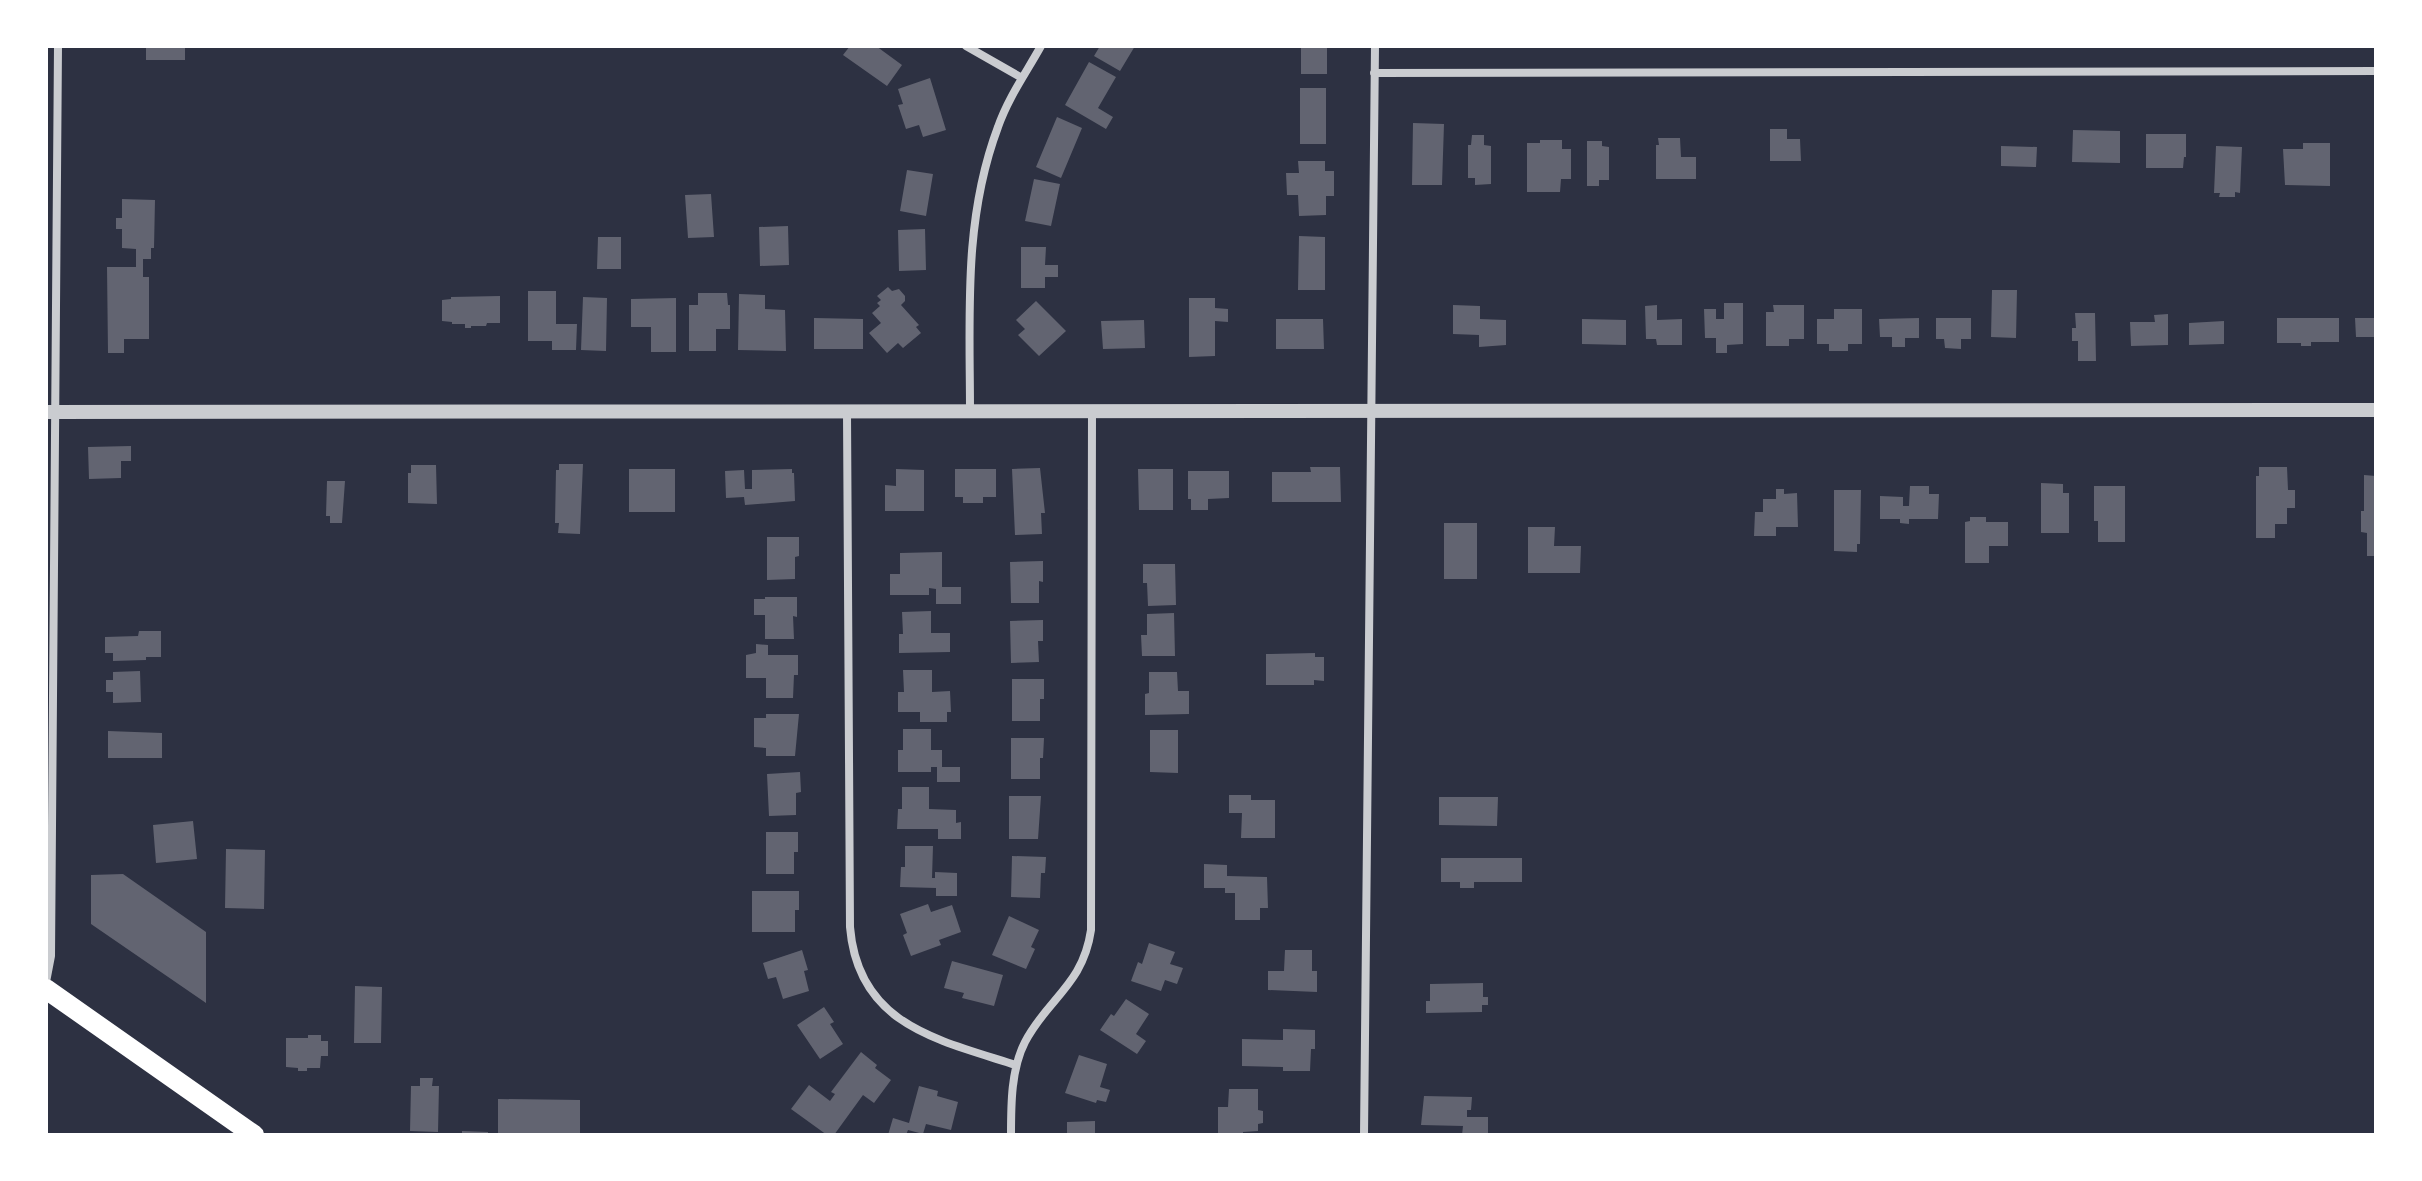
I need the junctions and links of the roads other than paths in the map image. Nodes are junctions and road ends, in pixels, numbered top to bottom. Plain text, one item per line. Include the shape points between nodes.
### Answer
1 (58, 46) edge
2 (966, 46) edge
3 (1041, 46) edge
4 (1375, 46) edge
5 (2376, 71) edge
6 (1374, 73) junction
7 (1022, 78) junction
8 (2376, 410) edge
9 (1092, 411) junction
10 (1371, 411) junction
11 (50, 412) edge
12 (847, 413) junction
13 (970, 413) junction
14 (46, 982) edge
15 (46, 989) edge
16 (1016, 1065) junction
17 (254, 1135) edge
18 (1011, 1135) edge
19 (1364, 1135) edge

1 - 11 street
2 - 7 street
3 - 7 street
4 - 6 street
5 - 6 street
6 - 10 street
7 - 13 street via 999,124 975,210
8 - 10 street
9 - 10 street
9 - 13 street
9 - 16 street via 1091,930 1077,973 1034,1027
10 - 19 street
11 - 12 street
11 - 14 street via 51,956
12 - 13 street
12 - 16 street via 852,948 867,987 903,1023
15 - 17 main road
16 - 18 street

